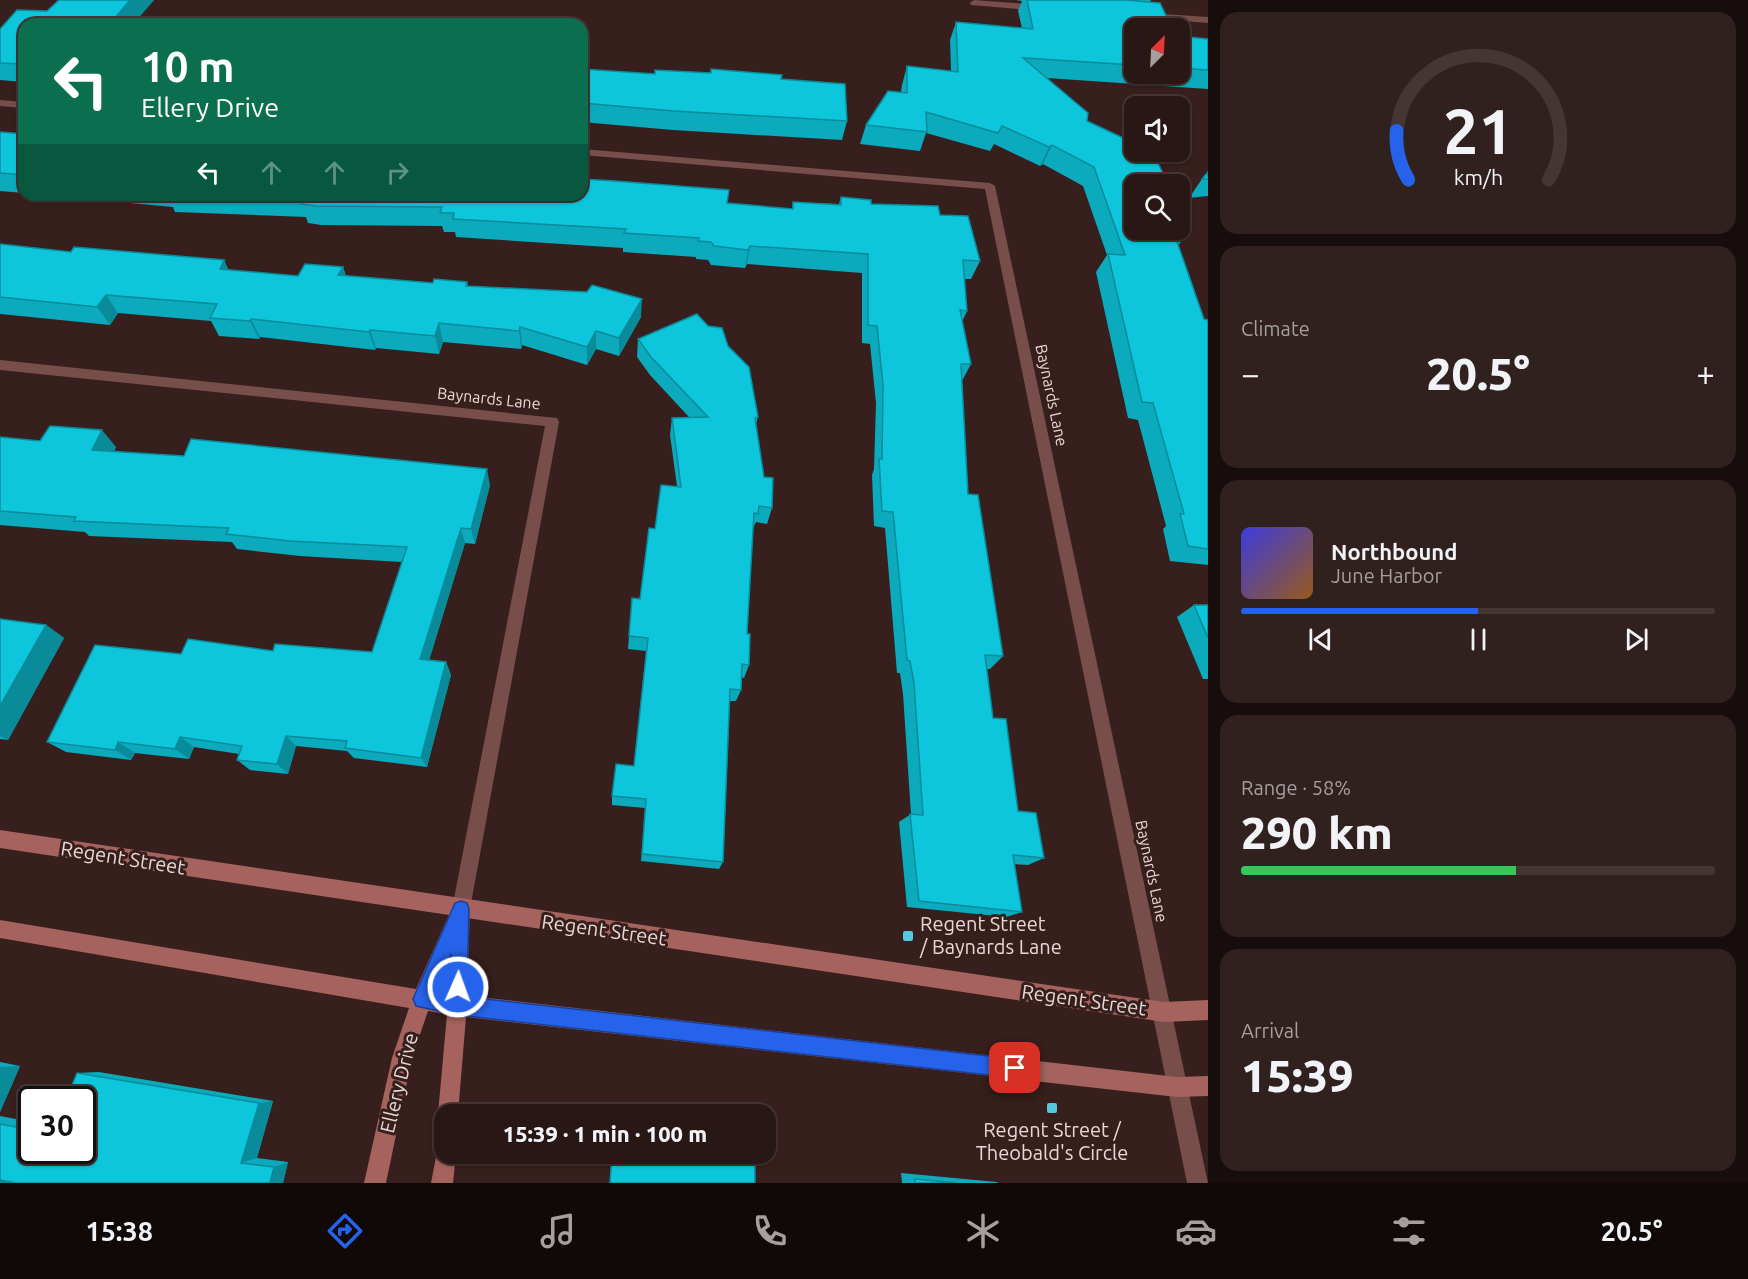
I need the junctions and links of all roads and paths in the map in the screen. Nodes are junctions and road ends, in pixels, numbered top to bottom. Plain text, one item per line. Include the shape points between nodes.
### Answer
1 (974, 3) dead end
2 (1056, 9) edge
3 (1138, 15) edge
4 (1208, 20) edge
5 (0, 103) edge
6 (18, 104) edge
7 (588, 152) edge
8 (0, 365) edge
9 (0, 839) edge
10 (461, 909) junction
11 (0, 929) edge
12 (422, 999) junction
13 (457, 1006) junction
14 (1208, 1010) edge
15 (1164, 1012) junction
16 (1208, 1086) edge
17 (1177, 1087) junction
18 (449, 1104) edge
19 (444, 1164) edge
20 (375, 1183) edge
21 (442, 1183) edge
22 (1198, 1183) edge

1 - 2 street
3 - 4 street
5 - 6 street
7 - 15 street, Baynards Lane via 990,186
8 - 10 street, Baynards Lane via 552,422
9 - 10 street, Regent Street
10 - 12 street, Ellery Drive
10 - 13 street
10 - 15 street, Regent Street
11 - 12 street
12 - 13 street
12 - 20 street, Ellery Drive via 402,1058
13 - 17 street
13 - 18 street
14 - 15 street, Regent Street
15 - 17 street
16 - 17 street
17 - 22 street
19 - 21 street

